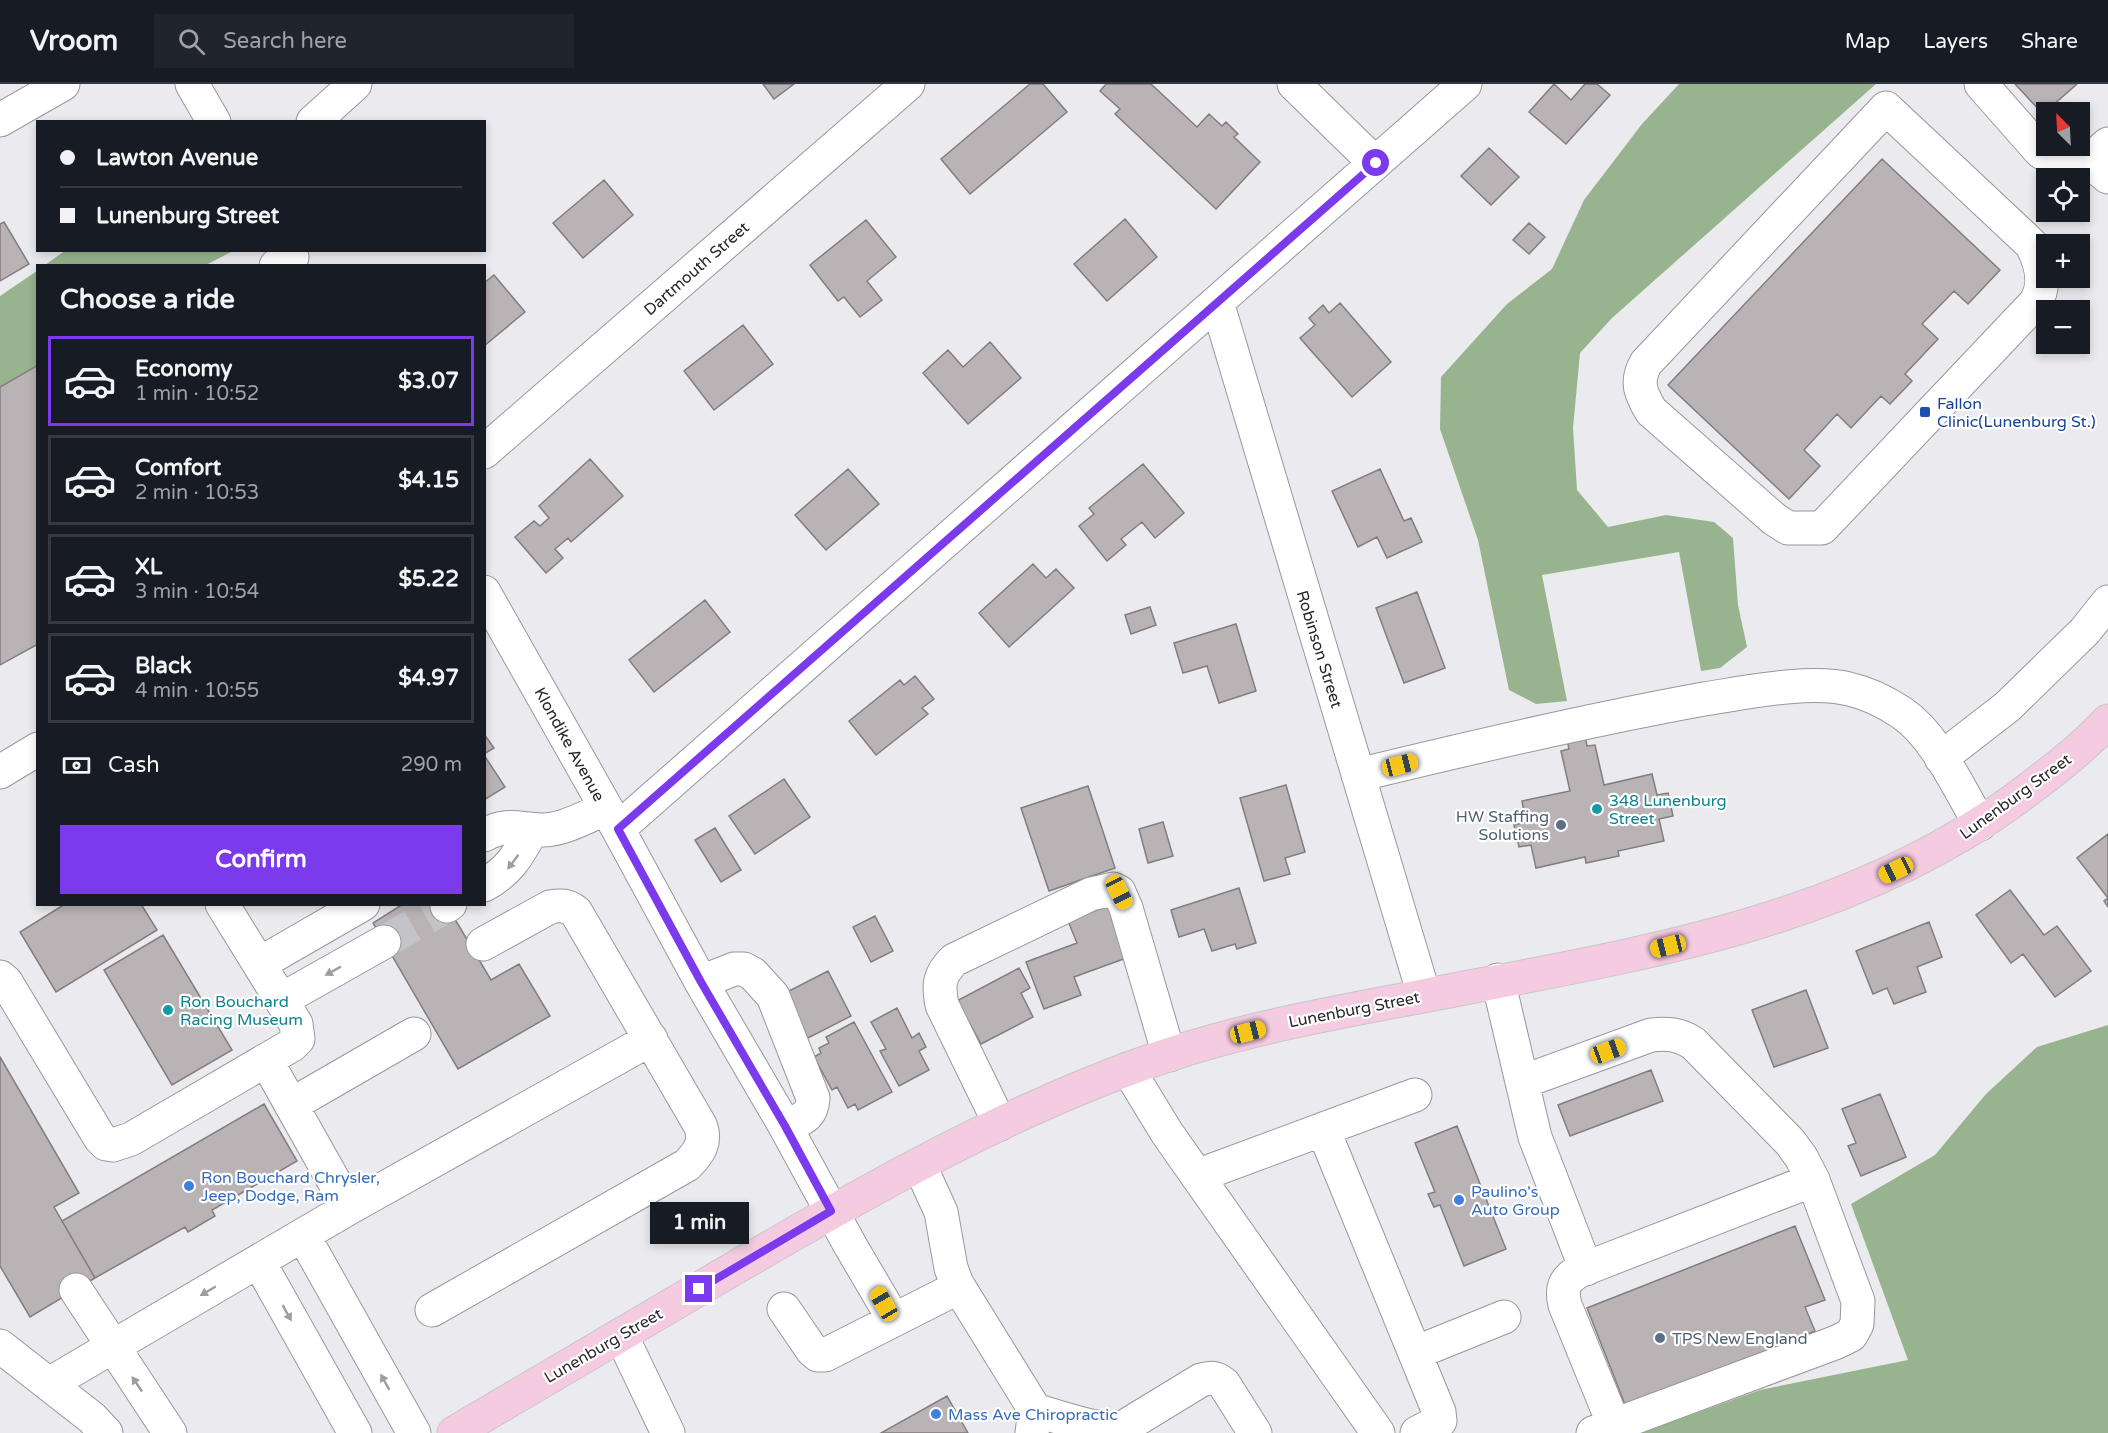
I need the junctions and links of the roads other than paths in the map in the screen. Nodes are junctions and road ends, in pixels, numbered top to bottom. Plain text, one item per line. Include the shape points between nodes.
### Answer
1 (63, 84) edge
2 (192, 84) edge
3 (355, 84) edge
4 (908, 84) edge
5 (1294, 84) edge
6 (1465, 84) edge
7 (1981, 84) edge
8 (0, 120) edge
9 (213, 120) edge
10 (315, 120) edge
11 (2100, 162) edge
12 (1376, 163) junction
13 (1217, 302) junction
14 (486, 450) edge
15 (1822, 528) joint
16 (486, 596) edge
17 (2108, 603) edge
18 (2108, 721) edge
19 (36, 750) edge
20 (1941, 758) junction
21 (0, 772) edge
22 (1358, 775) junction
23 (612, 819) junction
24 (1980, 824) junction
25 (532, 830) junction
26 (486, 834) edge
27 (486, 884) edge
28 (223, 906) edge
29 (360, 906) edge
30 (384, 942) tunnel mouth
31 (483, 944) dead end
32 (259, 964) junction
33 (0, 977) edge
34 (1498, 980) junction
35 (701, 982) junction
36 (1424, 995) junction
37 (281, 1000) junction
38 (414, 1034) dead end
39 (651, 1039) junction
40 (1169, 1055) junction
41 (266, 1060) junction
42 (1128, 1069) junction
43 (1522, 1082) junction
44 (1415, 1095) dead end
45 (291, 1105) junction
46 (1000, 1124) junction
47 (785, 1126) junction
48 (1323, 1129) junction
49 (920, 1166) junction
50 (1197, 1176) junction
51 (1813, 1180) junction
52 (349, 1208) junction
53 (831, 1211) junction
54 (303, 1235) junction
55 (259, 1262) junction
56 (1586, 1269) junction
57 (959, 1287) junction
58 (76, 1290) dead end
59 (784, 1309) dead end
60 (432, 1310) dead end
61 (1504, 1317) dead end
62 (894, 1320) junction
63 (621, 1335) junction
64 (0, 1346) edge
65 (112, 1348) junction
66 (1415, 1353) junction
67 (49, 1384) junction
68 (1033, 1422) edge
69 (1603, 1429) edge
70 (466, 1430) edge
71 (106, 1433) edge
72 (170, 1433) edge
73 (355, 1433) edge
74 (414, 1433) edge
75 (668, 1433) edge
76 (1255, 1433) edge
77 (1378, 1433) edge
78 (1417, 1433) edge

1 - 8 street
2 - 9 street
3 - 10 street
4 - 14 street, Dartmouth Street
5 - 12 street
6 - 12 street
7 - 11 street via 2049,158
12 - 13 street
13 - 22 street, Robinson Street
13 - 23 street
15 - 15 street via 2042,293 2038,258 2031,244 1886,108 1646,363 1639,375 1651,411 1774,519 1788,528
16 - 23 street, Klondike Avenue
17 - 20 street via 2085,631 2007,707
18 - 24 main road, Lunenburg Street via 2043,779
19 - 21 street
20 - 22 street via 1918,726 1877,699 1848,688 1811,686 1754,690 1583,722
20 - 24 street
22 - 36 street, Robinson Street
23 - 25 street
23 - 35 street, Klondike Avenue
24 - 34 main road, Lunenburg Street via 1880,878 1770,918 1636,953
25 - 26 street via 503,826
25 -> 27 street via 512,865
28 - 32 street
29 - 32 street
30 -> 37 street
31 - 39 street via 550,907 570,907 584,923
32 - 37 street
33 - 41 street via 106,1144 131,1139
34 - 36 main road, Lunenburg Street
34 - 43 street
35 - 47 street, Klondike Avenue
35 - 47 street via 744,969 772,996 813,1098 808,1116
36 - 40 main road, Lunenburg Street via 1269,1026
37 - 41 street via 296,1024 298,1039
38 - 45 street
39 - 52 street
39 - 60 street via 704,1134 695,1157
40 - 42 main road, Lunenburg Street
40 - 46 street via 1119,892 1113,889 1091,894 954,960 944,970 939,991 942,1005
41 - 45 street
42 - 46 main road, Lunenburg Street
42 - 50 street
43 - 51 street via 1651,1035 1682,1036 1790,1142
43 - 56 street via 1535,1137
44 - 48 street
45 - 52 street
46 - 49 main road, Lunenburg Street
47 - 53 street, Klondike Avenue
48 - 50 street
48 - 66 street
49 - 53 main road, Lunenburg Street
49 - 57 street via 941,1212 951,1268
50 - 77 street
51 - 56 street
51 - 69 street via 1858,1301 1857,1324 1851,1335
52 - 54 street
53 - 62 street, Klondike Avenue
53 - 63 main road, Lunenburg Street
54 - 55 street
74 -> 54 street
55 -> 65 street
55 -> 73 street
56 - 69 street via 1570,1276 1562,1294
57 - 62 street
57 - 68 street
58 - 65 street
59 - 62 street via 818,1355 836,1351
61 - 66 street
63 - 70 main road, Lunenburg Street
63 - 75 street
64 - 67 street
65 - 67 street
72 -> 65 street
66 - 78 street via 1440,1421
67 - 71 street
68 - 76 street via 1116,1430 1211,1377 1224,1384

